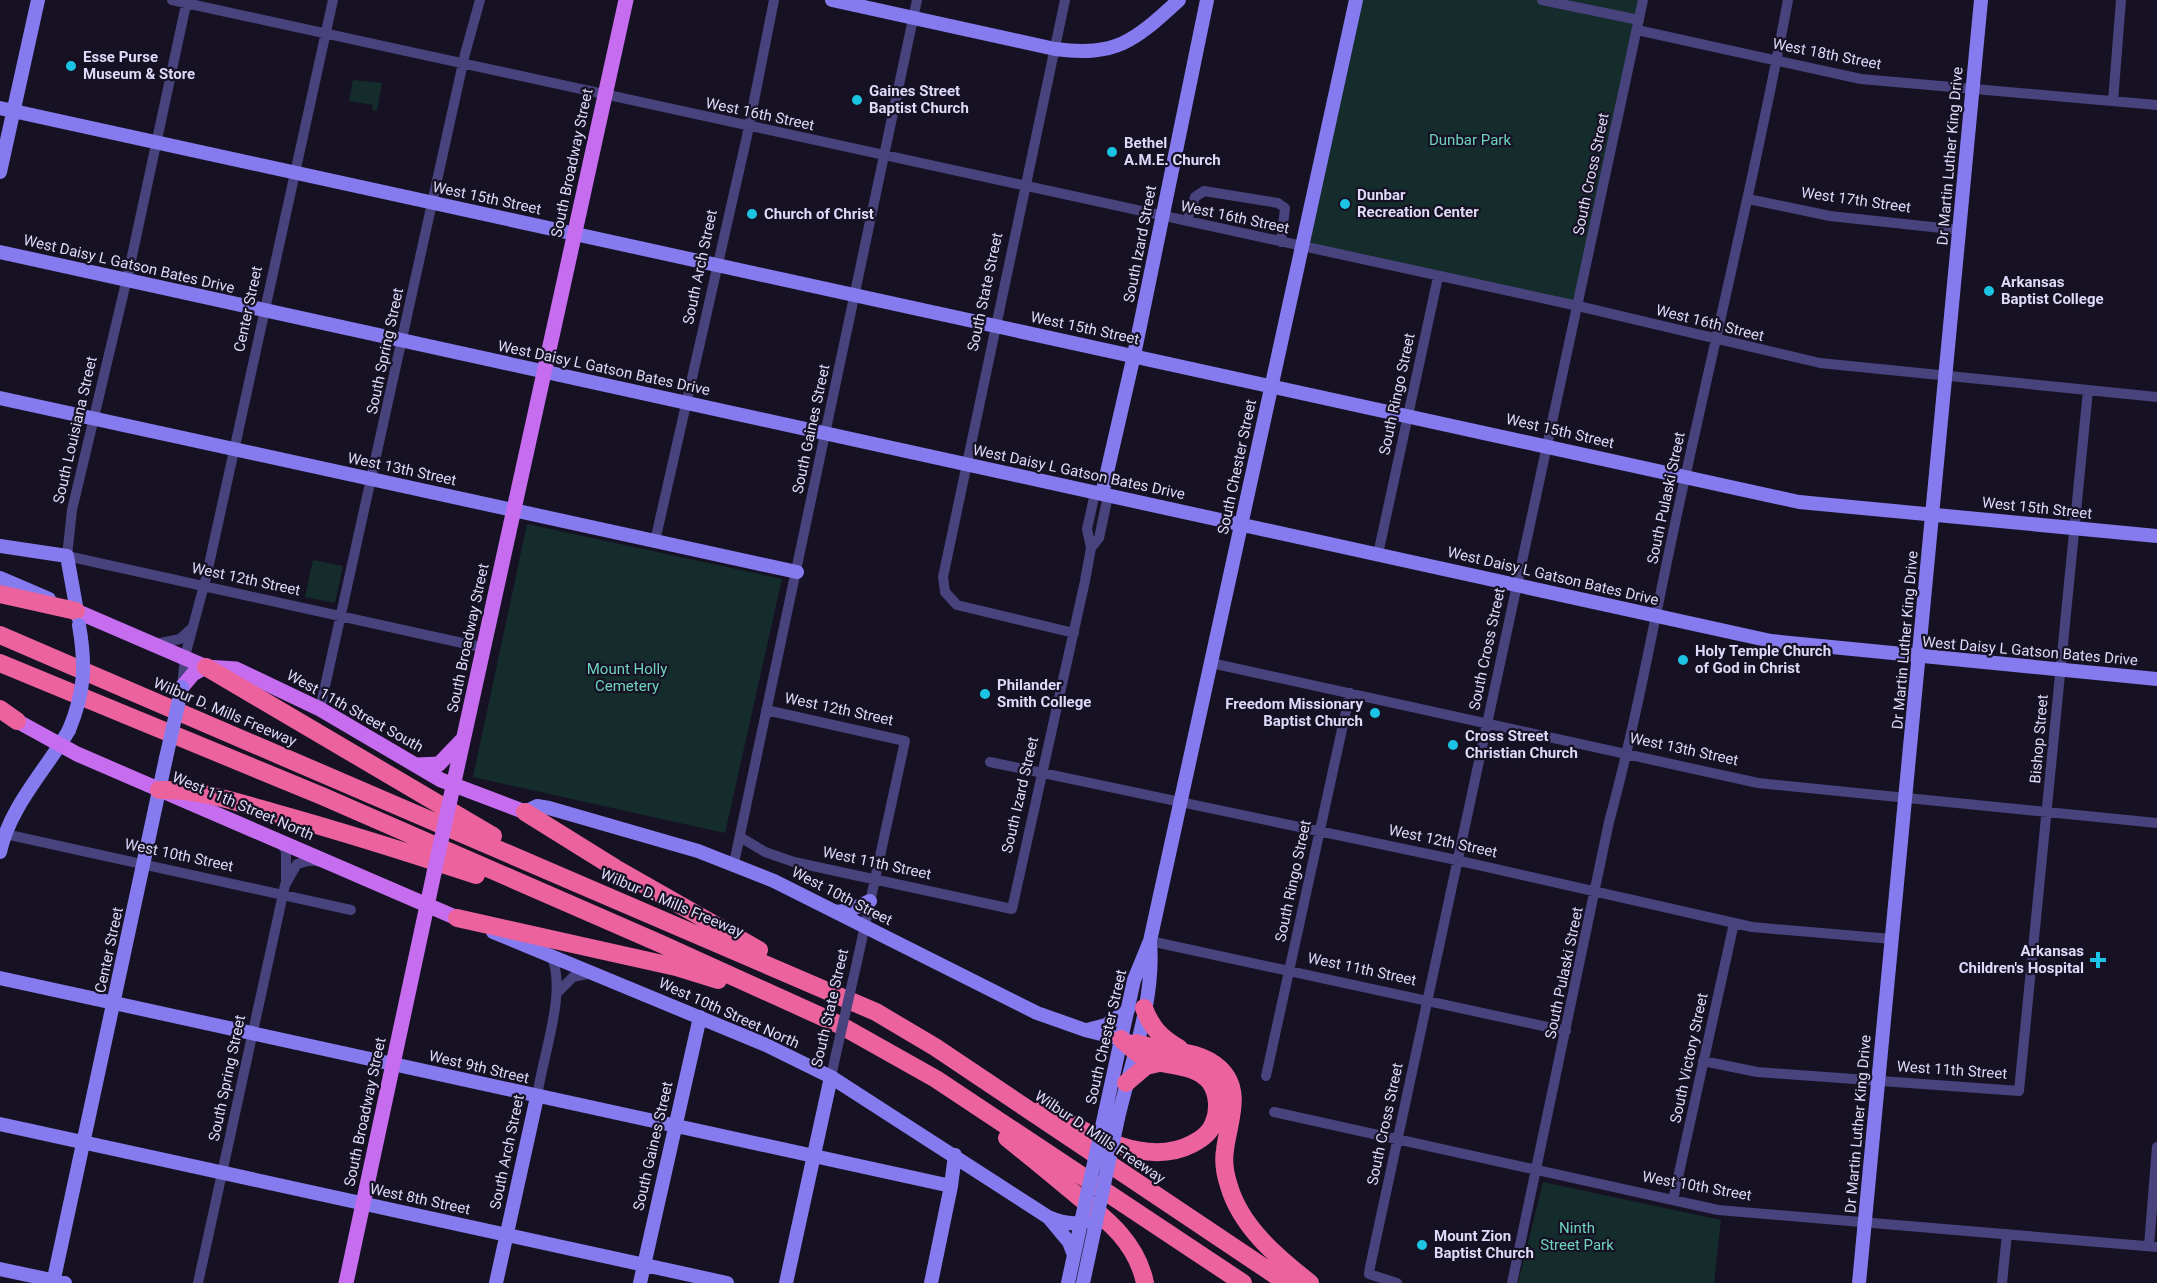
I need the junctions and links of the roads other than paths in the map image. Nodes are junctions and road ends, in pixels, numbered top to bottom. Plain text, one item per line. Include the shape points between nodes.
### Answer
1 (38, 0) edge
2 (172, 0) edge
3 (333, 0) edge
4 (480, 0) edge
5 (626, 0) edge
6 (774, 0) edge
7 (832, 0) edge
8 (918, 0) edge
9 (1065, 0) edge
10 (1179, 0) edge
11 (1207, 0) edge
12 (1356, 0) edge
13 (1542, 0) edge
14 (1643, 0) edge
15 (1788, 0) edge
16 (1981, 0) edge
17 (2121, 0) edge
18 (187, 2) edge
19 (914, 18) junction
20 (1638, 25) junction
21 (325, 34) junction
22 (1055, 49) junction
23 (1777, 61) junction
24 (463, 64) junction
25 (1972, 88) junction
26 (605, 95) junction
27 (2113, 101) junction
28 (2157, 105) edge
29 (7, 110) edge
30 (748, 126) junction
31 (156, 143) junction
32 (885, 157) junction
33 (0, 172) edge
34 (295, 172) junction
35 (1025, 186) junction
36 (1749, 199) junction
37 (433, 203) junction
38 (1162, 217) junction
39 (1187, 221) junction
40 (1960, 230) junction
41 (576, 233) junction
42 (1281, 242) junction
43 (1302, 247) junction
44 (0, 252) edge
45 (718, 264) junction
46 (1438, 277) junction
47 (127, 280) junction
48 (856, 295) junction
49 (1578, 306) junction
50 (264, 311) junction
51 (995, 326) junction
52 (402, 341) junction
53 (1718, 341) junction
54 (1134, 355) junction
55 (545, 372) junction
56 (1946, 377) junction
57 (1272, 386) junction
58 (2088, 390) junction
59 (2157, 396) edge
60 (0, 398) edge
61 (687, 404) junction
62 (1408, 415) junction
63 (95, 419) junction
64 (827, 434) junction
65 (1547, 445) junction
66 (234, 449) junction
67 (965, 464) junction
68 (1685, 477) junction
69 (373, 480) junction
70 (1102, 494) junction
71 (514, 512) junction
72 (1933, 514) junction
73 (1241, 525) junction
74 (2075, 528) junction
75 (2157, 536) edge
76 (655, 541) junction
77 (0, 546) edge
78 (1378, 554) junction
79 (67, 556) junction
80 (797, 572) junction
81 (0, 578) edge
82 (1517, 584) junction
83 (203, 587) junction
84 (0, 594) edge
85 (1656, 616) junction
86 (340, 617) junction
87 (78, 618) junction
88 (195, 625) junction
89 (1074, 633) junction
90 (0, 635) edge
91 (156, 644) junction
92 (485, 648) junction
93 (185, 656) junction
94 (1920, 658) junction
95 (0, 663) edge
96 (1211, 663) junction
97 (206, 667) junction
98 (2059, 671) junction
99 (2157, 680) edge
100 (182, 687) junction
101 (1350, 693) junction
102 (0, 709) edge
103 (320, 709) junction
104 (766, 710) junction
105 (9, 721) edge
106 (1486, 723) junction
107 (465, 736) junction
108 (905, 741) joint
109 (60, 746) junction
110 (1628, 754) junction
111 (990, 762) dead end
112 (411, 763) junction
113 (1042, 772) junction
114 (159, 790) junction
115 (452, 793) junction
116 (1907, 799) junction
117 (1181, 800) junction
118 (525, 812) junction
119 (2047, 812) junction
120 (2157, 823) edge
121 (1318, 832) junction
122 (2, 834) edge
123 (740, 837) junction
124 (279, 842) junction
125 (0, 852) edge
126 (1458, 861) junction
127 (734, 863) junction
128 (144, 864) junction
129 (537, 864) junction
130 (334, 865) junction
131 (875, 879) junction
132 (286, 880) junction
133 (1596, 892) junction
134 (282, 894) junction
135 (870, 901) junction
136 (428, 906) junction
137 (1012, 909) joint
138 (351, 910) dead end
139 (837, 912) junction
140 (457, 918) junction
141 (606, 920) junction
142 (1734, 923) junction
143 (865, 926) junction
144 (1892, 939) junction
145 (1150, 940) junction
146 (551, 956) junction
147 (1289, 970) junction
148 (595, 973) junction
149 (0, 978) edge
150 (812, 982) junction
151 (557, 993) junction
152 (1428, 1001) junction
153 (114, 1003) junction
154 (803, 1007) junction
155 (1136, 1009) junction
156 (699, 1017) junction
157 (1085, 1030) junction
158 (1566, 1031) junction
159 (252, 1034) junction
160 (1131, 1044) junction
161 (935, 1047) junction
162 (1194, 1055) junction
163 (1703, 1061) junction
164 (1159, 1063) junction
165 (393, 1065) junction
166 (1266, 1076) dead end
167 (831, 1077) junction
168 (936, 1079) junction
169 (1879, 1082) junction
170 (1126, 1083) junction
171 (2019, 1091) joint
172 (857, 1092) junction
173 (537, 1097) junction
174 (826, 1101) junction
175 (1274, 1112) dead end
176 (1112, 1115) junction
177 (0, 1124) edge
178 (674, 1126) junction
179 (1397, 1138) junction
180 (84, 1142) junction
181 (2157, 1147) edge
182 (955, 1155) junction
183 (814, 1156) junction
184 (974, 1167) junction
185 (1537, 1170) junction
186 (222, 1173) junction
187 (951, 1186) junction
188 (1672, 1200) junction
189 (363, 1204) junction
190 (1047, 1217) junction
191 (1089, 1221) junction
192 (1865, 1222) junction
193 (2007, 1234) junction
194 (506, 1235) junction
195 (2153, 1246) edge
196 (1074, 1255) junction
197 (644, 1265) junction
198 (0, 1269) edge
199 (57, 1282) edge
200 (198, 1283) edge
201 (346, 1283) edge
202 (496, 1283) edge
203 (640, 1283) edge
204 (727, 1283) edge
205 (786, 1283) edge
206 (930, 1283) edge
207 (1068, 1283) edge
208 (1083, 1283) edge
209 (1145, 1283) edge
210 (1243, 1283) edge
211 (1287, 1283) edge
212 (1310, 1283) edge
213 (1397, 1283) edge
214 (1512, 1283) edge
215 (1859, 1283) edge
216 (2002, 1283) edge

1 - 29 street
2 - 18 street, West 16th Street
3 - 21 street, Center Street
4 - 24 street, South Spring Street
5 - 26 main road, South Broadway Street
6 - 30 street, South Arch Street
7 - 19 street
8 - 19 street, South Gaines Street
9 - 22 street, South State Street
10 - 22 street via 1146,30 1122,45 1091,52
11 - 38 street, South Izard Street
12 - 43 street, South Chester Street
13 - 20 street, West 18th Street
14 - 20 street, South Cross Street
15 - 23 street, South Pulaski Street
16 - 25 street, Dr Martin Luther King Drive
17 - 27 street
18 - 21 street, West 16th Street
18 - 31 street, South Louisiana Street
19 - 22 street
19 - 32 street, South Gaines Street
20 - 23 street, West 18th Street
20 - 49 street, South Cross Street
21 - 24 street, West 16th Street
21 - 34 street, Center Street
22 - 35 street, South State Street
23 - 25 street, West 18th Street via 1861,79
23 - 36 street, South Pulaski Street
24 - 26 street, West 16th Street
24 - 37 street, South Spring Street
25 - 27 street, West 18th Street
25 - 40 street, Dr Martin Luther King Drive
26 - 30 street, West 16th Street
26 - 41 main road, South Broadway Street
27 - 28 street, West 18th Street
29 - 31 street, West 15th Street
29 - 33 street
30 - 32 street, West 16th Street
30 - 45 street, South Arch Street
31 - 34 street, West 15th Street
31 - 47 street, South Louisiana Street
32 - 35 street, West 16th Street
32 - 48 street, South Gaines Street
34 - 37 street, West 15th Street
34 - 50 street, Center Street
35 - 38 street, West 16th Street
35 - 51 street, South State Street
36 - 40 street, West 17th Street via 1830,216
36 - 53 street, South Pulaski Street
37 - 41 street, West 15th Street
37 - 52 street, South Spring Street
38 - 39 street, West 16th Street
38 - 54 street, South Izard Street
39 - 42 street, West 16th Street
39 - 42 street via 1195,197 1204,191 1278,203 1285,208
40 - 56 street, Dr Martin Luther King Drive
41 - 45 street, West 15th Street
41 - 55 main road, South Broadway Street
42 - 43 street, West 16th Street
43 - 46 street, West 16th Street
43 - 57 street, South Chester Street
44 - 47 street, West Daisy L Gatson Bates Drive
45 - 48 street, West 15th Street
45 - 61 street, South Arch Street
46 - 49 street, West 16th Street
46 - 62 street, South Ringo Street
47 - 50 street, West Daisy L Gatson Bates Drive
47 - 63 street, South Louisiana Street
48 - 51 street, West 15th Street
48 - 64 street, South Gaines Street
49 - 53 street, West 16th Street
49 - 65 street, South Cross Street
50 - 52 street, West Daisy L Gatson Bates Drive
50 - 66 street, Center Street
51 - 54 street, West 15th Street
51 - 67 street, South State Street
52 - 55 street, West Daisy L Gatson Bates Drive
52 - 69 street, South Spring Street
53 - 56 street, West 16th Street via 1820,363
53 - 68 street, South Pulaski Street
54 - 57 street, West 15th Street
54 - 70 street, South Izard Street
55 - 61 street, West Daisy L Gatson Bates Drive
55 - 71 main road, South Broadway Street
56 - 58 street, West 16th Street
56 - 72 street, Dr Martin Luther King Drive
57 - 62 street, West 15th Street
57 - 73 street, South Chester Street
58 - 59 street, West 16th Street
58 - 74 street, Bishop Street
60 - 63 street, West 13th Street
61 - 64 street, West Daisy L Gatson Bates Drive
61 - 76 street, South Arch Street
62 - 65 street, West 15th Street
62 - 78 street, South Ringo Street
63 - 66 street, West 13th Street
63 - 79 street, South Louisiana Street via 72,510
64 - 67 street, West Daisy L Gatson Bates Drive
64 - 80 street, South Gaines Street
65 - 68 street, West 15th Street
65 - 82 street, South Cross Street
66 - 69 street, West 13th Street
66 - 83 street, Center Street
67 - 70 street, West Daisy L Gatson Bates Drive
67 - 89 street, South State Street via 943,570 945,592 962,608
68 - 72 street, West 15th Street via 1799,502
68 - 85 street, South Pulaski Street
69 - 71 street, West 13th Street
69 - 86 street, South Spring Street
70 - 73 street, West Daisy L Gatson Bates Drive
70 - 89 street, South Izard Street via 1087,529 1091,548
71 - 76 street, West 13th Street
71 - 92 main road, South Broadway Street
72 - 74 street, West 15th Street
72 - 94 street, Dr Martin Luther King Drive
73 - 78 street, West Daisy L Gatson Bates Drive
73 - 96 street, South Chester Street
74 - 75 street, West 15th Street
74 - 98 street, Bishop Street
76 - 80 street, West 13th Street
77 - 79 street, West 12th Street
78 - 82 street, West Daisy L Gatson Bates Drive
79 - 83 street, West 12th Street
79 - 87 street, South Louisiana Street
80 - 104 street, South Gaines Street
81 - 87 street, West 11th Street South
82 - 85 street, West Daisy L Gatson Bates Drive
82 - 106 street, South Cross Street
83 - 86 street, West 12th Street
83 - 88 street, Center Street
84 - 87 highway
85 - 94 street, West Daisy L Gatson Bates Drive via 1779,643
85 - 110 street, South Pulaski Street
86 - 92 street, West 12th Street
86 - 103 street, South Spring Street
87 - 91 main road, West 11th Street South
87 - 109 street, South Louisiana Street, bridge via 85,658 84,681 80,704
88 - 91 street via 180,639
88 - 93 street, Center Street
89 - 113 street, South Izard Street
90 - 129 highway, Wilbur D. Mills Freeway
91 - 93 main road, West 11th Street South
92 - 107 main road, South Broadway Street
93 - 97 main road, West 11th Street South
93 - 100 street, Center Street
94 - 98 street, West Daisy L Gatson Bates Drive
94 - 116 street, Dr Martin Luther King Drive
95 - 141 highway via 322,796
96 - 101 street, West 13th Street
96 - 117 street, South Chester Street
97 - 100 main road
97 - 103 main road, West 11th Street South via 236,669
97 - 129 highway
98 - 99 street, West Daisy L Gatson Bates Drive
98 - 119 street, Bishop Street
100 - 114 street, Center Street, bridge
101 - 106 street, West 13th Street
101 - 121 street, South Ringo Street
102 - 105 highway
103 - 112 main road, West 11th Street South
104 - 108 street, West 12th Street
104 - 123 street, South Gaines Street
105 - 109 main road, West 11th Street North
106 - 110 street, West 13th Street
106 - 126 street, South Cross Street
107 - 112 main road via 439,764
107 - 115 main road, South Broadway Street
108 - 131 street, South State Street
109 - 114 main road, West 11th Street North
109 - 122 street, South Louisiana Street
110 - 116 street, West 13th Street via 1758,783
110 - 133 street, South Pulaski Street via 1609,822
111 - 113 street, West 12th Street
112 - 115 main road, West 11th Street South
113 - 117 street, West 12th Street
113 - 137 street, South Izard Street
114 - 124 main road, West 11th Street North
114 - 128 street, Center Street
114 - 141 highway via 185,790 217,797 377,842
115 - 118 main road, West 11th Street South via 492,797
115 - 136 main road, South Broadway Street, bridge
116 - 119 street, West 13th Street
116 - 144 street, Dr Martin Luther King Drive
117 - 121 street, West 12th Street
117 - 145 street, South Chester Street
118 - 127 street, West 10th Street via 537,806 549,808
118 - 150 highway
119 - 120 street, West 13th Street
119 - 171 street, Bishop Street
121 - 126 street, West 12th Street
121 - 147 street, South Ringo Street
122 - 125 street, South Louisiana Street
122 - 128 street, West 10th Street
123 - 127 street, South Gaines Street
123 - 131 street, West 11th Street via 779,858
124 - 130 main road, West 11th Street North
124 - 132 street, South Spring Street via 286,851
126 - 133 street, West 12th Street
126 - 152 street, South Cross Street
127 - 139 street, West 10th Street
128 - 134 street, West 10th Street
128 - 153 street, Center Street
129 - 150 highway, Wilbur D. Mills Freeway
130 - 132 street via 304,861 295,866
130 - 136 main road, West 11th Street North
131 - 135 street, South State Street
131 - 137 street, West 11th Street
132 - 134 street, South Spring Street
133 - 142 street, West 12th Street
133 - 158 street, South Pulaski Street
134 - 138 street, West 10th Street
134 - 159 street, South Spring Street
135 - 139 street
135 - 143 street, South State Street
136 - 140 main road, West 11th Street North
136 - 165 main road, South Broadway Street
139 - 143 street, West 10th Street
140 - 146 street, West 10th Street North
140 - 154 highway via 676,967
141 - 154 highway
142 - 144 street, West 12th Street
142 - 163 street, South Victory Street
143 - 157 street, West 10th Street via 1037,1013
143 - 167 street, South State Street, bridge
144 - 169 street, Dr Martin Luther King Drive
145 - 147 street, West 11th Street
145 - 155 street, South Chester Street via 1152,960
146 - 148 street, West 10th Street North
146 - 151 street, South Arch Street via 557,969
147 - 152 street, West 11th Street
147 - 166 street, South Ringo Street
148 - 151 street via 573,977
148 - 156 street, West 10th Street North
149 - 153 street, West 9th Street
150 - 161 highway, Wilbur D. Mills Freeway via 876,1012
151 - 173 street, South Arch Street
152 - 158 street, West 11th Street
152 - 179 street, South Cross Street
153 - 159 street, West 9th Street
153 - 180 street, Center Street
154 - 168 highway
155 - 157 street via 1106,1025
155 - 160 street, South Chester Street
155 - 162 highway via 1161,1037
156 - 167 street, West 10th Street North
156 - 178 street, South Gaines Street
157 - 160 street, West 10th Street
158 - 185 street, South Pulaski Street
159 - 165 street, West 9th Street
159 - 186 street, South Spring Street
160 - 162 highway
160 - 164 highway
160 - 170 street, South Chester Street
160 - 176 street, South Chester Street
161 - 164 highway via 1099,1137 1145,1150 1183,1148 1212,1126 1216,1096 1202,1075
161 - 211 highway, Wilbur D. Mills Freeway
162 - 212 highway via 1220,1069 1233,1093 1224,1166 1237,1207 1263,1242
163 - 169 street, West 11th Street via 1757,1072
163 - 188 street, South Victory Street
164 - 170 highway via 1146,1066
165 - 173 street, West 9th Street
165 - 189 main road, South Broadway Street
167 - 172 street, West 10th Street North
167 - 174 street, South State Street
168 - 209 highway via 1103,1216 1131,1247
168 - 210 highway
169 - 171 street, West 11th Street
169 - 192 street, Dr Martin Luther King Drive
170 - 176 street, South Chester Street
172 - 174 street
172 - 182 street, West 10th Street North
173 - 178 street, West 9th Street
173 - 194 street, South Arch Street
174 - 183 street, South State Street
175 - 179 street, West 10th Street
176 - 191 street, South Chester Street, bridge
177 - 180 street, West 8th Street
178 - 183 street, West 9th Street
178 - 197 street, South Gaines Street
179 - 185 street, West 10th Street
179 - 213 street, South Cross Street via 1369,1274
180 - 186 street, West 8th Street
180 - 199 street, Center Street
181 - 195 street
182 - 184 street, West 10th Street North
182 - 187 street
183 - 187 street, West 9th Street
183 - 205 street, South State Street
184 - 187 street
184 - 190 street
185 - 188 street, West 10th Street
185 - 214 street, South Pulaski Street
186 - 189 street, West 8th Street
186 - 200 street, South Spring Street
187 - 206 street
188 - 192 street, West 10th Street via 1734,1212
189 - 194 street, West 8th Street
189 - 201 main road, South Broadway Street
190 - 191 street
190 - 196 street via 1069,1242
191 - 196 street, South Chester Street
191 - 208 street, South Chester Street
192 - 193 street, West 10th Street
192 - 215 street, Dr Martin Luther King Drive
193 - 195 street, West 10th Street
193 - 216 street
194 - 197 street, West 8th Street
194 - 202 street, South Arch Street
196 - 207 street, South Chester Street
197 - 203 street, South Gaines Street
197 - 204 street, West 8th Street
198 - 199 street

